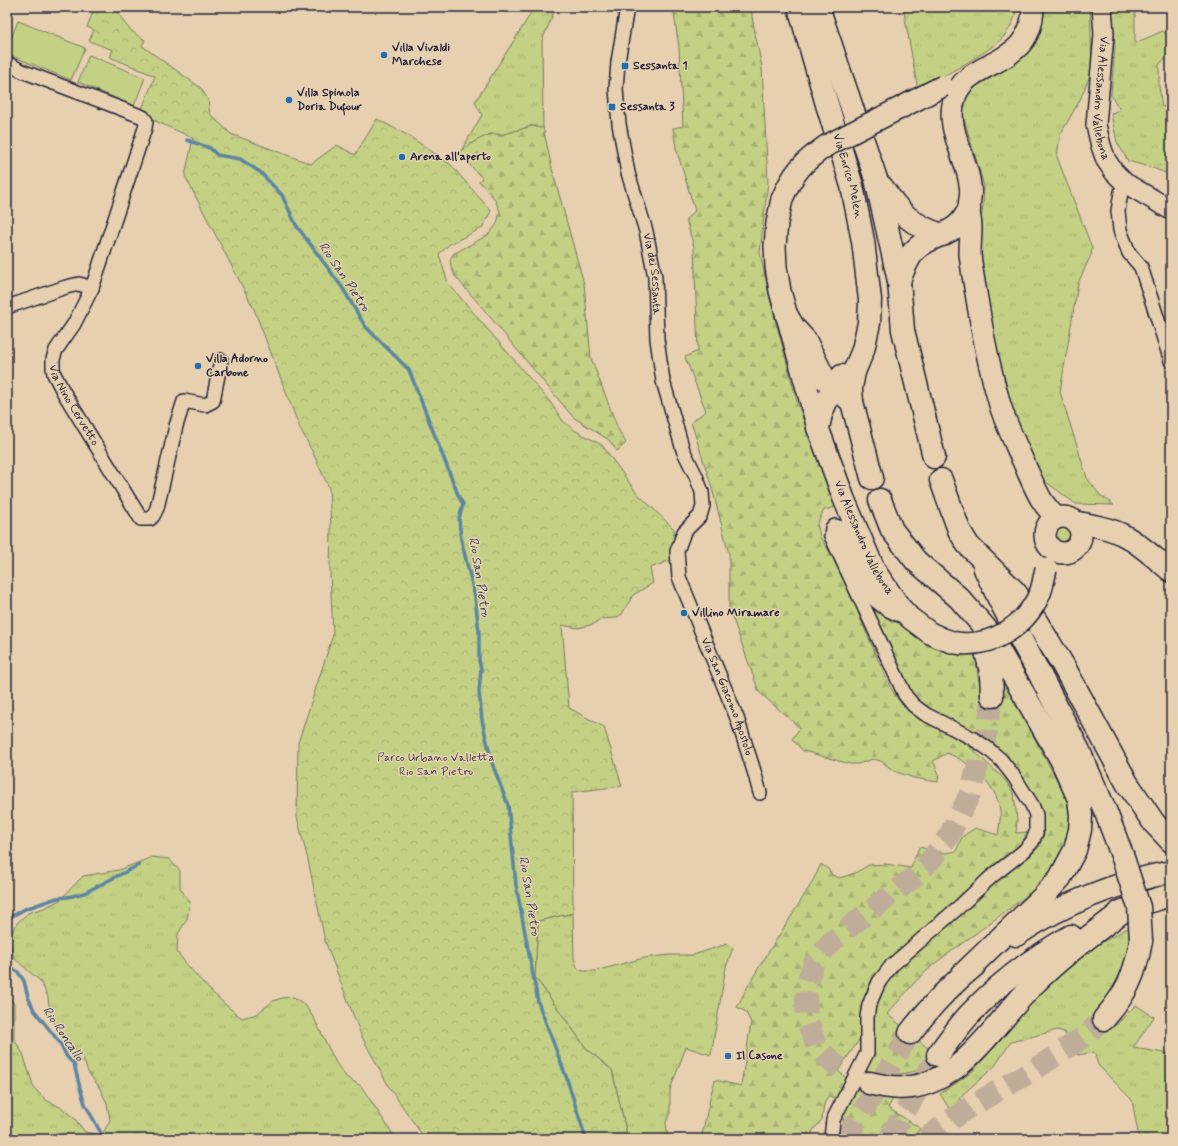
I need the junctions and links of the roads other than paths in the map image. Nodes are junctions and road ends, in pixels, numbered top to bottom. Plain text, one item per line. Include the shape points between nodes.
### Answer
1 (627, 7) edge
2 (799, 7) edge
3 (818, 7) edge
4 (1033, 7) edge
5 (1102, 7) edge
6 (7, 63) edge
7 (970, 77) junction
8 (876, 179) junction
9 (1125, 183) junction
10 (969, 209) junction
11 (1171, 210) edge
12 (942, 235) junction
13 (898, 281) junction
14 (92, 288) junction
15 (7, 307) edge
16 (787, 316) junction
17 (863, 350) junction
18 (221, 360) dead end
19 (1171, 361) edge
20 (834, 387) junction
21 (852, 402) junction
22 (818, 428) junction
23 (934, 457) dead end
24 (872, 478) dead end
25 (941, 480) dead end
26 (880, 500) dead end
27 (1071, 526) junction
28 (684, 532) joint
29 (981, 558) junction
30 (1051, 560) junction
31 (1171, 571) edge
32 (975, 615) junction
33 (910, 618) junction
34 (992, 696) tunnel mouth
35 (760, 793) dead end
36 (1171, 841) edge
37 (1171, 872) edge
38 (1171, 895) edge
39 (1123, 911) junction
40 (962, 975) junction
41 (1104, 1019) tunnel mouth
42 (910, 1032) tunnel mouth
43 (938, 1055) tunnel mouth
44 (869, 1083) tunnel mouth
45 (831, 1139) edge

1 - 28 street, Via dei Sessanta via 616,89 619,124 628,172 646,231 655,277 657,340 662,381 683,450 702,492 704,506 700,516
2 - 17 highway, Via Enrico Melen via 852,186 863,241 870,311
3 - 8 highway, Via Enrico Melen
4 - 7 main road via 1032,22 1020,44 1004,58
5 - 9 street, Via Alessandro Vallebona via 1104,34 1096,125 1106,160
6 - 14 street, Via Nino Cervetto via 146,120
7 - 10 main road via 957,92 952,113 953,126 970,183
7 - 16 main road, Via Alessandro Vallebona, bridge via 943,86 826,146 810,157 798,170 782,199 775,246 780,291
8 - 12 highway via 907,218
8 - 13 highway
9 - 11 street, Via Alessandro Vallebona
9 - 19 street via 1118,211 1120,230 1129,253 1141,267
10 - 12 highway via 958,225
10 - 27 main road via 970,253 974,282 1000,406 1038,495
12 - 13 highway via 915,250 906,262
13 - 23 highway via 904,330
14 - 15 street via 79,284
14 - 18 street, Via Nino Cervetto via 74,324 56,350 54,374 141,519 150,519 157,508 184,400 205,405 213,401
16 - 20 highway via 805,340 824,378
16 - 22 main road, Via Alessandro Vallebona
17 - 20 highway
17 - 21 highway, Via Enrico Melen via 854,372
20 - 21 highway
20 - 22 highway via 822,410
21 - 24 highway, Via Enrico Melen
22 - 33 main road, Via Alessandro Vallebona via 844,499 875,571
25 - 29 highway via 959,530
26 - 32 highway via 892,530 916,561
27 - 30 main road via 1077,547
27 - 30 main road via 1049,524 1045,535
27 - 31 main road via 1092,534 1114,532 1131,540
28 - 35 street, Via San Giacomo Apostolo via 677,552 679,576 737,718
29 - 36 highway via 1015,592 1036,621 1128,783 1154,823
29 - 41 highway, bridge via 1000,601 1079,751 1105,810 1139,908 1141,941 1135,968 1126,990
30 - 33 main road, Via Alessandro Vallebona, bridge via 1034,606 1024,619 1005,633 982,642 955,643 930,633
32 - 34 highway via 986,645
32 - 40 highway via 987,630 1061,759 1079,799 1080,830 1075,850 1060,878
33 - 45 street via 884,608 875,600 842,531 839,527 832,528 831,536 904,695 925,714 972,738 1001,760 1032,805 1036,815 1036,833 1024,851 892,965 879,982 869,1005 867,1053 833,1120
37 - 40 highway via 1113,886 1082,898 1002,944
38 - 39 highway
39 - 43 highway via 1077,933 1026,964 970,1014
39 - 44 highway via 1058,960 972,1052 946,1074 929,1083 911,1087 884,1087
40 - 42 highway

